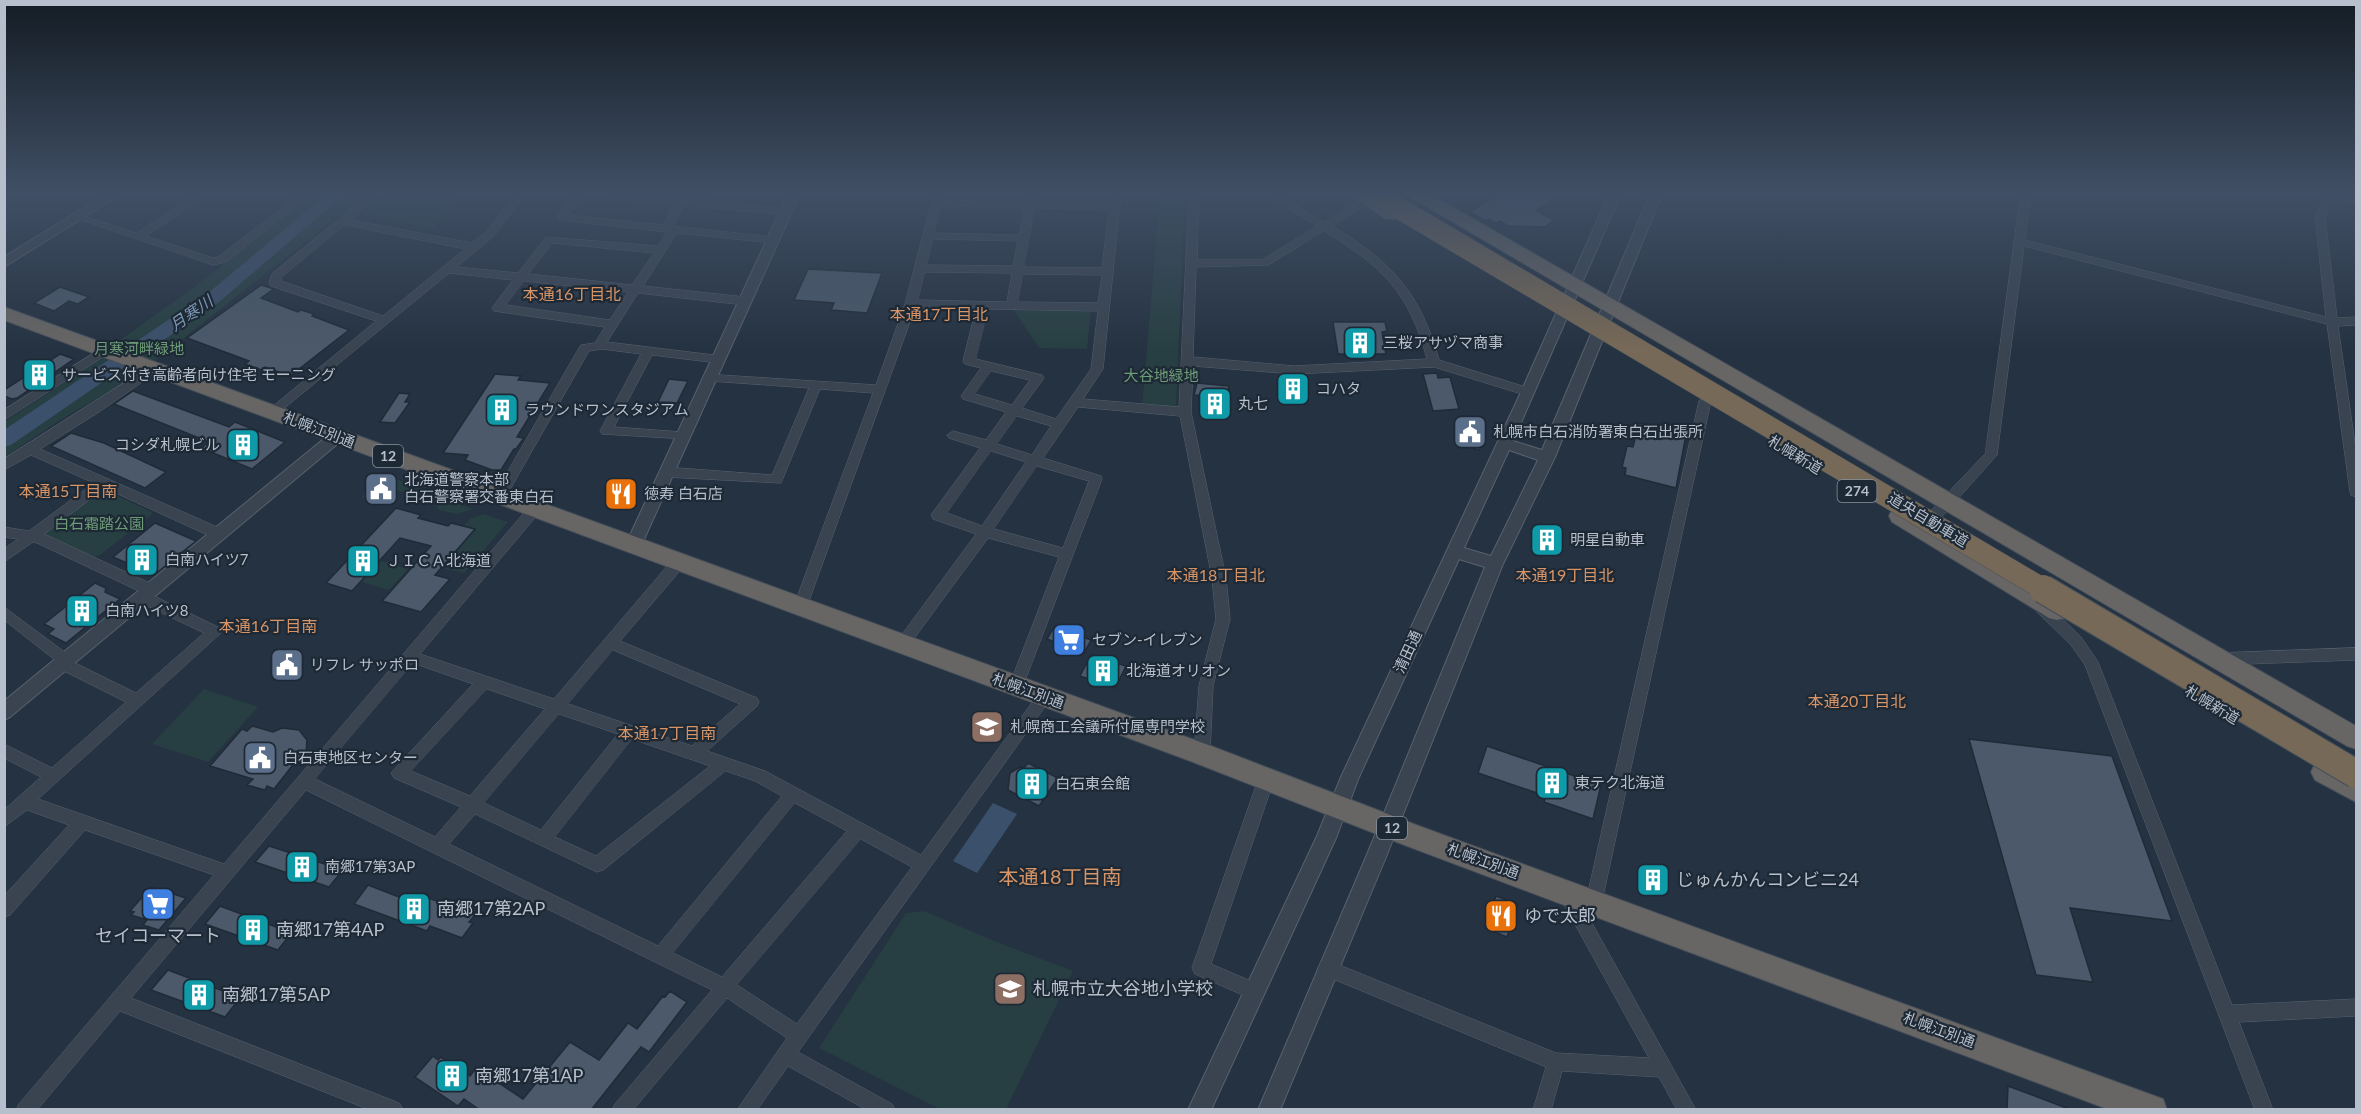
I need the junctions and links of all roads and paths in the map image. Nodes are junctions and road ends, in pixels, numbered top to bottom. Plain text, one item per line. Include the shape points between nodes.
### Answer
1 (31, 246) edge
2 (164, 246) edge
3 (239, 246) edge
4 (315, 246) edge
5 (470, 246) edge
6 (545, 246) edge
7 (619, 246) edge
8 (660, 246) edge
9 (769, 246) edge
10 (927, 246) edge
11 (1023, 246) edge
12 (1111, 246) edge
13 (1192, 246) edge
14 (1291, 246) edge
15 (1354, 246) edge
16 (1448, 246) edge
17 (1452, 246) edge
18 (1484, 246) edge
19 (1508, 246) edge
20 (1593, 246) edge
21 (1634, 246) edge
22 (2020, 246) edge
23 (2036, 246) edge
24 (2323, 246) edge
25 (475, 247) joint
26 (658, 250) junction
27 (4, 263) edge
28 (1191, 264) junction
29 (921, 268) junction
30 (447, 269) junction
31 (1018, 271) junction
32 (1108, 272) junction
33 (523, 277) junction
34 (1575, 285) junction
35 (634, 290) junction
36 (745, 301) junction
37 (1609, 303) junction
38 (911, 304) junction
39 (983, 305) junction
40 (1012, 305) junction
41 (1104, 307) junction
42 (4, 313) edge
43 (1562, 316) junction
44 (384, 320) junction
45 (2356, 321) edge
46 (2332, 322) junction
47 (612, 324) junction
48 (1598, 337) junction
49 (600, 346) junction
50 (109, 352) junction
51 (648, 352) junction
52 (718, 359) junction
53 (1187, 361) junction
54 (1434, 363) junction
55 (989, 365) junction
56 (149, 366) junction
57 (709, 377) junction
58 (816, 385) junction
59 (879, 389) junction
60 (1528, 392) junction
61 (1705, 401) junction
62 (1074, 402) junction
63 (1015, 410) junction
64 (272, 412) junction
65 (1185, 412) junction
66 (4, 416) edge
67 (1059, 424) junction
68 (953, 435) dead end
69 (682, 436) junction
70 (336, 437) junction
71 (1503, 443) junction
72 (989, 445) junction
73 (32, 450) junction
74 (1547, 457) junction
75 (1035, 459) junction
76 (4, 465) edge
77 (665, 472) junction
78 (103, 483) junction
79 (2356, 483) edge
80 (499, 497) junction
81 (1949, 501) junction
82 (534, 510) junction
83 (1922, 530) junction
84 (4, 532) edge
85 (985, 532) junction
86 (219, 534) junction
87 (31, 537) junction
88 (633, 546) junction
89 (1455, 551) junction
90 (1067, 554) junction
91 (4, 557) edge
92 (679, 562) junction
93 (1495, 564) junction
94 (2025, 592) junction
95 (147, 594) junction
96 (800, 608) junction
97 (4, 612) edge
98 (610, 643) junction
99 (902, 644) junction
100 (2356, 654) edge
101 (409, 656) junction
102 (2218, 659) junction
103 (63, 664) junction
104 (484, 682) junction
105 (1016, 686) junction
106 (2270, 688) junction
107 (1044, 697) junction
108 (137, 701) junction
109 (557, 707) junction
110 (4, 712) edge
111 (2356, 730) edge
112 (629, 732) junction
113 (2356, 738) edge
114 (4, 750) edge
115 (694, 754) junction
116 (1202, 754) junction
117 (2356, 756) edge
118 (724, 764) junction
119 (2356, 774) edge
120 (53, 776) junction
121 (1266, 780) junction
122 (304, 781) junction
123 (2356, 791) edge
124 (793, 794) junction
125 (25, 802) junction
126 (473, 805) junction
127 (1339, 807) junction
128 (4, 820) edge
129 (81, 823) junction
130 (1389, 826) junction
131 (860, 830) junction
132 (544, 839) junction
133 (436, 846) junction
134 (923, 864) junction
135 (226, 872) junction
136 (1566, 892) junction
137 (1594, 901) junction
138 (4, 909) edge
139 (661, 955) junction
140 (1328, 969) junction
141 (726, 988) junction
142 (1254, 991) junction
143 (118, 1001) junction
144 (2356, 1007) edge
145 (2227, 1014) junction
146 (799, 1036) junction
147 (786, 1055) junction
148 (1556, 1062) junction
149 (1664, 1068) junction
150 (858, 1103) edge
151 (25, 1110) edge
152 (394, 1110) edge
153 (621, 1110) edge
154 (746, 1110) edge
155 (886, 1110) edge
156 (1199, 1110) edge
157 (1269, 1110) edge
158 (1542, 1110) edge
159 (1687, 1110) edge
160 (2152, 1110) edge
161 (2264, 1110) edge

1 - 27 street
2 - 3 street via 213,262
4 - 44 street via 276,277 275,283
5 - 25 street
6 - 33 street
7 - 26 street
8 - 26 street
9 - 36 street
10 - 29 street
11 - 31 street
12 - 32 street
13 - 28 street
14 - 28 street via 1264,262
15 - 54 street via 1400,286 1417,310
16 - 43 highway, 札幌新道 / 274
17 - 119 highway, 道央自動車道, bridge
18 - 117 highway, 道央自動車道
19 - 34 highway, 274
20 - 34 street, 清田通
21 - 37 street
22 - 81 street via 1991,455
23 - 46 street
24 - 46 street
25 - 30 street
26 - 35 street
28 - 53 street
29 - 31 street
29 - 38 street
30 - 33 street
30 - 44 street
31 - 32 street
31 - 40 street
32 - 41 street
33 - 35 street
33 - 47 street via 498,308
34 - 37 highway, 274
34 - 43 street, 清田通
35 - 36 street
35 - 47 street
36 - 52 street
37 - 48 street
37 - 81 highway, 274
38 - 39 street
38 - 59 street
39 - 40 street
39 - 55 street via 969,361
40 - 41 street
41 - 62 street via 1097,369
42 - 50 highway, 札幌江別通 / 12
43 - 48 highway, 札幌新道 / 274
43 - 60 street, 清田通
44 - 64 street
45 - 46 street
46 - 79 street
47 - 49 street
48 - 61 highway, 札幌新道 / 274
48 - 74 street
49 - 51 street
49 - 80 street via 585,348
50 - 56 highway, 札幌江別通 / 12
50 - 66 street
51 - 52 street
51 - 69 street via 606,431
52 - 57 street
53 - 54 street via 1294,370
53 - 65 street
54 - 60 street
55 - 63 street via 967,396
55 - 63 street via 1038,378
56 - 64 highway, 札幌江別通 / 12
56 - 73 street
57 - 58 street
57 - 69 street
58 - 59 street
58 - 77 street via 776,480
59 - 96 street
60 - 71 street, 清田通
61 - 83 highway, 札幌新道 / 274
61 - 137 street
62 - 65 street
62 - 67 street
63 - 67 street
63 - 72 street
64 - 70 highway, 札幌江別通 / 12
65 - 116 street via 1220,578 1223,619 1206,686
67 - 75 street
68 - 72 street
69 - 77 street
70 - 80 highway, 札幌江別通 / 12
70 - 86 street
71 - 74 street
71 - 89 street, 清田通
72 - 75 street
72 - 85 street via 938,515
73 - 76 street
73 - 78 street
74 - 93 street
75 - 85 street
75 - 90 street via 1096,479
77 - 88 street
78 - 86 street
78 - 87 street
80 - 82 highway, 札幌江別通 / 12
81 - 83 street
81 - 102 highway, 274
82 - 88 highway, 札幌江別通 / 12
82 - 101 street
83 - 94 highway, 札幌新道 / 274
84 - 87 street
85 - 90 street
85 - 99 street
86 - 95 street
87 - 91 street
87 - 95 street
88 - 92 highway, 札幌江別通 / 12
89 - 93 street
89 - 127 street, 清田通
90 - 105 street
92 - 96 highway, 札幌江別通 / 12
92 - 98 street
93 - 130 street
94 - 123 highway, 札幌新道 / 274
94 - 145 street via 2064,627 2091,662
95 - 103 street
95 - 108 street via 215,632
96 - 99 highway, 札幌江別通 / 12
97 - 103 street via 62,657
98 - 109 street
98 - 115 street via 752,702
99 - 105 highway, 札幌江別通 / 12
100 - 102 street
101 - 104 street
101 - 122 street
102 - 106 highway, 274
103 - 108 street
103 - 110 street
104 - 109 street
104 - 126 street via 399,773
105 - 107 highway, 札幌江別通 / 12
106 - 111 street
106 - 113 highway, 274
107 - 116 highway, 札幌江別通 / 12
107 - 134 street
108 - 120 street
109 - 112 street
109 - 126 street
112 - 115 street
112 - 132 street
114 - 120 street
115 - 118 street
116 - 121 highway, 札幌江別通 / 12
118 - 124 street via 760,776
118 - 132 street via 597,865
120 - 125 street
121 - 127 highway, 札幌江別通 / 12
121 - 142 street via 1201,968
122 - 133 street
122 - 135 street
124 - 131 street
124 - 139 street
125 - 128 street
125 - 129 street
126 - 132 street
126 - 133 street
127 - 130 highway, 札幌江別通 / 12
127 - 142 street, 清田通
129 - 135 street
129 - 138 street
130 - 136 highway, 札幌江別通 / 12
130 - 140 street
131 - 134 street
131 - 141 street
133 - 139 street
134 - 146 street
135 - 143 street
136 - 137 highway, 札幌江別通 / 12
136 - 149 street
137 - 160 highway, 札幌江別通 / 12
139 - 141 street
140 - 148 street
140 - 157 street
141 - 146 street
141 - 153 street
142 - 156 street, 清田通
143 - 151 street
143 - 152 street
144 - 145 street
145 - 161 street
146 - 147 street
147 - 150 street
147 - 154 street
148 - 149 street
148 - 158 street
149 - 159 street
150 - 155 street

